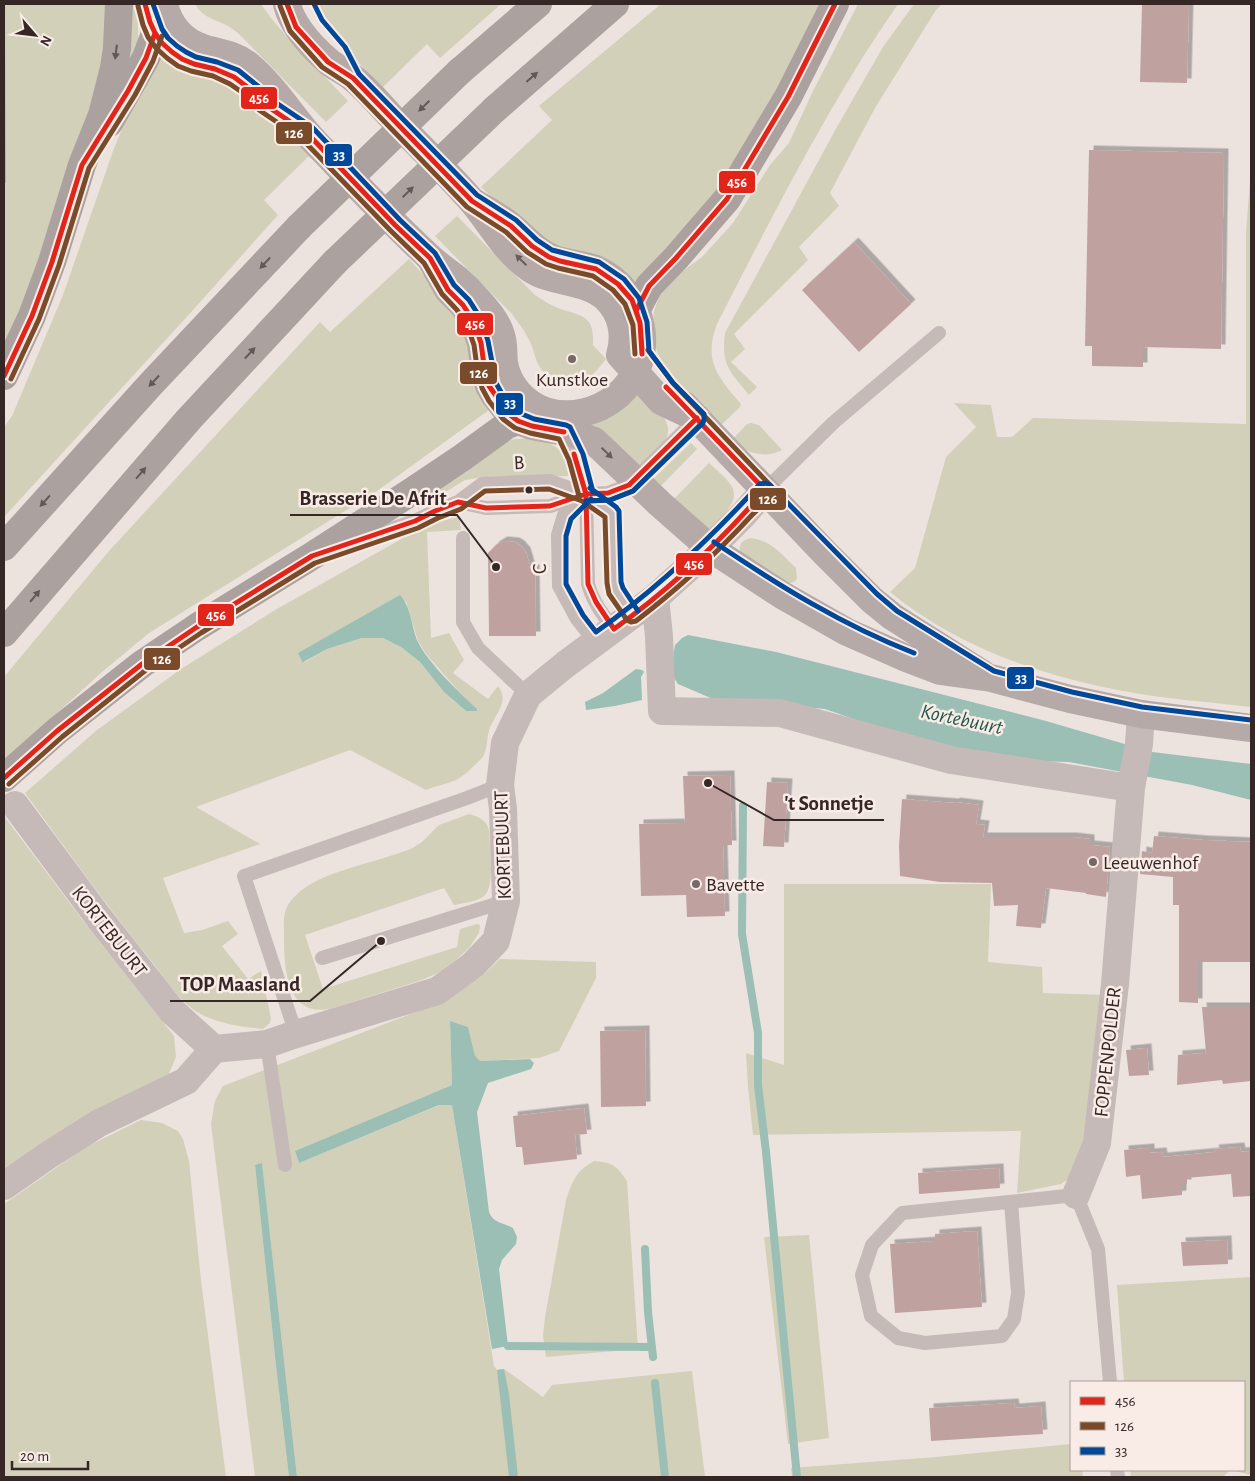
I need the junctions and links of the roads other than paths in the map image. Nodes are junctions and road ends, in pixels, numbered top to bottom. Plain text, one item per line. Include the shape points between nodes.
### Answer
1 (119, 4) edge
2 (145, 4) edge
3 (164, 4) edge
4 (538, 4) edge
5 (616, 4) edge
6 (835, 4) edge
7 (294, 6) edge
8 (155, 33) junction
9 (231, 65) junction
10 (82, 165) junction
11 (548, 267) junction
12 (636, 312) junction
13 (939, 333) dead end
14 (638, 363) junction
15 (4, 376) edge
16 (516, 410) junction
17 (697, 418) junction
18 (564, 432) junction
19 (634, 480) junction
20 (766, 490) junction
21 (586, 494) junction
22 (458, 502) junction
23 (463, 538) dead end
24 (4, 547) edge
25 (710, 548) junction
26 (312, 556) junction
27 (655, 598) junction
28 (614, 629) junction
29 (4, 634) edge
30 (991, 678) junction
31 (528, 695) junction
32 (1141, 714) junction
33 (1251, 728) edge
34 (4, 778) edge
35 (1132, 784) junction
36 (500, 785) junction
37 (15, 804) dead end
38 (506, 901) junction
39 (322, 958) dead end
40 (296, 1034) junction
41 (267, 1044) junction
42 (214, 1049) junction
43 (285, 1165) dead end
44 (4, 1186) edge
45 (1076, 1195) junction
46 (1011, 1202) junction
47 (1110, 1381) edge

1 -> 10 highway via 117,48 109,92
2 - 8 main road
3 - 9 main road via 172,25 181,35 193,44 225,53
4 -> 24 highway, bridge via 459,72 299,227
29 -> 5 highway, bridge via 189,419 335,262 495,109
6 - 12 highway via 788,97 727,199 649,286
11 -> 7 main road via 511,226 472,201 353,78 328,62 296,27
8 - 9 main road via 182,59 194,64
8 - 10 highway via 128,91
9 - 16 main road via 234,77 264,104 307,133 395,225 479,300 487,326 481,342 486,377 495,396
10 - 15 highway via 49,271
11 - 12 main road via 560,261 596,269 618,284 632,300
11 - 14 main road via 601,294 613,306 623,338 620,355
12 - 14 main road via 642,334
13 - 20 lane via 833,424
14 - 16 main road via 618,394 586,412 557,414 536,407
14 - 17 main road
16 - 18 main road via 532,426
16 - 26 highway via 506,425
17 - 19 lane
17 - 20 main road
18 -> 19 main road via 594,441
18 - 21 lane via 576,457
19 - 21 lane via 630,485 608,493
19 - 25 main road
20 - 25 street, KORTEBUURT
20 - 30 main road via 872,600
21 - 22 lane via 550,506 486,508
21 - 22 lane, B via 550,482 482,484
21 - 28 lane via 588,584 592,598
21 - 28 lane via 612,514 616,590
21 - 28 lane, C via 564,515 558,535 559,586 577,619
22 - 26 lane, B via 416,521
23 - 31 lane via 463,622 478,648
25 - 27 street, KORTEBUURT
25 - 30 main road via 847,632 940,671
26 - 34 highway via 197,626 142,664 76,715
27 - 28 street, KORTEBUURT
27 - 35 street via 662,711 780,713 951,760
28 - 31 street, KORTEBUURT
30 - 32 main road
31 - 36 street, KORTEBUURT via 505,743
32 - 33 main road
32 - 35 street, FOPPENPOLDER
35 - 45 street, FOPPENPOLDER via 1097,1143
36 - 38 street, KORTEBUURT
36 - 40 lane via 244,876
37 - 42 street, KORTEBUURT via 172,1011
38 - 39 lane
38 - 40 street, KORTEBUURT via 496,941 473,966 436,991
40 - 41 street, KORTEBUURT
41 - 42 street, KORTEBUURT
41 - 43 lane
42 - 44 street via 186,1081 99,1123
45 - 46 lane
45 - 47 lane via 1098,1249
46 - 46 lane via 902,1213 872,1245 862,1275 871,1316 898,1338 925,1344 1002,1336 1014,1319 1018,1293

